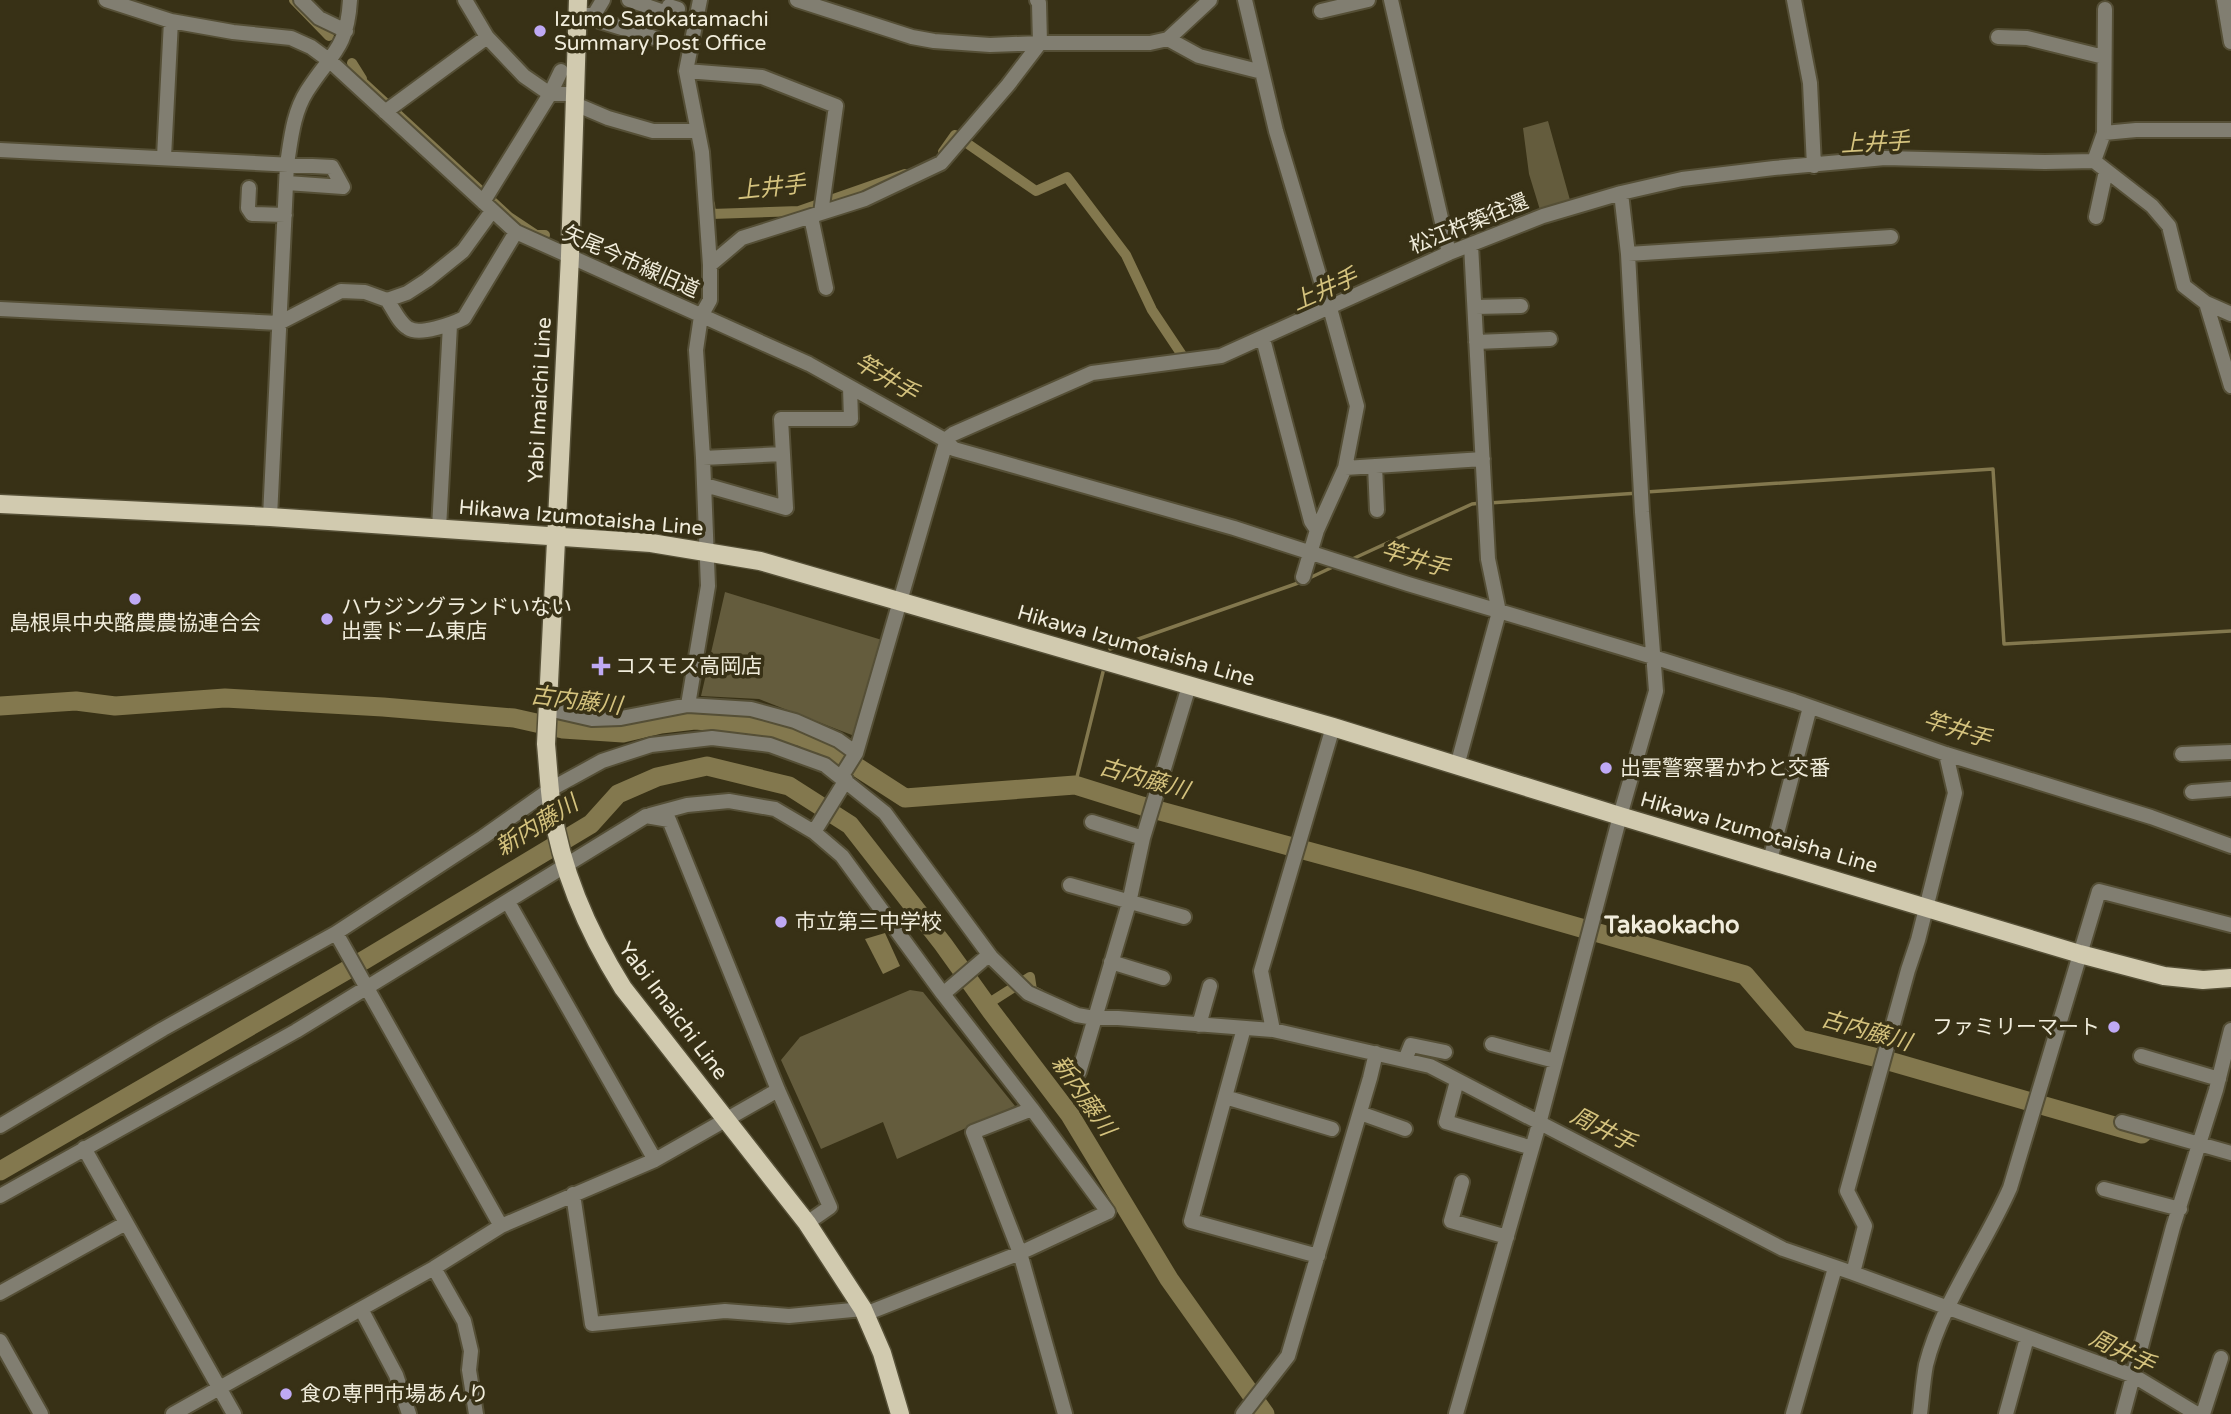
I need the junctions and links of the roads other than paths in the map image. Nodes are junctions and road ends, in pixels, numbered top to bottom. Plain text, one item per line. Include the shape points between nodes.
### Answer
1 (106, 0) edge
2 (301, 0) edge
3 (350, 0) edge
4 (465, 0) edge
5 (603, 0) edge
6 (629, 0) edge
7 (700, 0) edge
8 (797, 0) edge
9 (1037, 0) edge
10 (1210, 0) edge
11 (1245, 0) edge
12 (1368, 0) edge
13 (1391, 0) edge
14 (1794, 0) edge
15 (2224, 0) edge
16 (678, 9) dead end
17 (2105, 9) dead end
18 (583, 10) edge
19 (1321, 11) dead end
20 (171, 20) junction
21 (346, 31) junction
22 (486, 37) junction
23 (1998, 37) dead end
24 (658, 39) dead end
25 (1168, 39) junction
26 (2231, 42) edge
27 (1040, 43) junction
28 (2104, 57) junction
29 (330, 61) junction
30 (561, 71) dead end
31 (686, 71) junction
32 (1262, 72) junction
33 (550, 94) junction
34 (575, 101) junction
35 (385, 112) junction
36 (2231, 130) edge
37 (698, 131) junction
38 (2104, 132) junction
39 (0, 150) edge
40 (164, 157) junction
41 (2094, 161) junction
42 (287, 164) junction
43 (1814, 166) junction
44 (2106, 171) junction
45 (286, 183) junction
46 (249, 188) dead end
47 (1621, 193) junction
48 (487, 206) junction
49 (285, 215) junction
50 (816, 215) junction
51 (2096, 217) dead end
52 (516, 232) junction
53 (1891, 237) dead end
54 (1471, 245) junction
55 (1450, 253) junction
56 (1628, 254) junction
57 (570, 256) junction
58 (710, 265) junction
59 (826, 288) dead end
60 (387, 300) junction
61 (2206, 303) junction
62 (1521, 306) dead end
63 (1475, 307) junction
64 (1330, 308) junction
65 (0, 309) edge
66 (2231, 314) edge
67 (701, 316) junction
68 (279, 323) junction
69 (450, 325) junction
70 (1550, 338) dead end
71 (1263, 339) junction
72 (1476, 342) junction
73 (2231, 386) edge
74 (850, 387) junction
75 (946, 442) junction
76 (782, 454) junction
77 (704, 458) junction
78 (1483, 459) junction
79 (1375, 466) junction
80 (1345, 468) junction
81 (705, 485) junction
82 (0, 503) edge
83 (1377, 510) dead end
84 (270, 517) junction
85 (439, 528) junction
86 (1317, 530) junction
87 (557, 537) junction
88 (708, 551) junction
89 (1312, 553) junction
90 (1303, 577) dead end
91 (902, 601) junction
92 (1499, 612) junction
93 (1653, 657) junction
94 (1189, 686) junction
95 (688, 705) junction
96 (1810, 707) junction
97 (548, 709) junction
98 (1333, 727) junction
99 (2231, 752) edge
100 (856, 753) junction
101 (1946, 754) junction
102 (2182, 754) dead end
103 (1457, 766) junction
104 (843, 779) junction
105 (551, 789) junction
106 (2231, 789) edge
107 (2192, 792) dead end
108 (646, 816) junction
109 (1620, 816) junction
110 (1092, 822) dead end
111 (814, 832) junction
112 (1143, 838) junction
113 (2231, 846) edge
114 (1770, 860) junction
115 (565, 867) junction
116 (1070, 885) dead end
117 (508, 902) junction
118 (1129, 903) junction
119 (1926, 906) junction
120 (1184, 918) dead end
121 (2231, 925) edge
122 (336, 933) junction
123 (2080, 954) junction
124 (988, 958) junction
125 (1111, 962) junction
126 (1163, 978) dead end
127 (2231, 978) edge
128 (1210, 986) dead end
129 (368, 987) junction
130 (945, 992) junction
131 (1094, 1018) junction
132 (1199, 1024) junction
133 (1244, 1028) junction
134 (1273, 1030) junction
135 (2231, 1030) edge
136 (1492, 1044) dead end
137 (1445, 1052) dead end
138 (1376, 1053) junction
139 (2141, 1056) dead end
140 (1405, 1060) junction
141 (1555, 1061) junction
142 (1079, 1072) dead end
143 (2218, 1079) junction
144 (1457, 1080) junction
145 (778, 1090) junction
146 (1225, 1097) junction
147 (1032, 1109) junction
148 (1360, 1113) junction
149 (726, 1120) junction
150 (2122, 1122) dead end
151 (1539, 1124) junction
152 (0, 1126) edge
153 (1332, 1129) dead end
154 (1405, 1129) dead end
155 (2198, 1144) junction
156 (1532, 1148) junction
157 (84, 1149) junction
158 (2231, 1153) edge
159 (654, 1160) junction
160 (1462, 1182) dead end
161 (2104, 1189) dead end
162 (573, 1194) junction
163 (0, 1196) edge
164 (2180, 1209) junction
165 (126, 1223) junction
166 (807, 1223) junction
167 (502, 1226) junction
168 (1507, 1237) junction
169 (1020, 1253) junction
170 (1318, 1256) junction
171 (434, 1268) junction
172 (1835, 1268) junction
173 (1853, 1273) junction
174 (0, 1293) edge
175 (1948, 1308) junction
176 (361, 1309) junction
177 (864, 1311) junction
178 (2027, 1338) junction
179 (0, 1341) edge
180 (2221, 1358) dead end
181 (2134, 1376) junction
182 (219, 1388) junction
183 (41, 1414) edge
184 (173, 1414) edge
185 (234, 1414) edge
186 (410, 1414) edge
187 (476, 1414) edge
188 (900, 1414) edge
189 (1065, 1414) edge
190 (1243, 1414) edge
191 (1456, 1414) edge
192 (1793, 1414) edge
193 (1920, 1414) edge
194 (2006, 1414) edge
195 (2123, 1414) edge
196 (2197, 1414) edge
197 (2203, 1414) edge

1 - 20 street
2 - 21 street via 319,18
3 - 21 street
4 - 22 street
5 - 18 street
6 - 16 street via 667,13 670,6
7 - 31 street
8 - 27 street via 934,41
9 - 27 street
10 - 25 street
11 - 32 street
12 - 19 street
13 - 55 street
14 - 43 street via 1810,83
15 - 26 street
17 - 28 street
18 - 24 street via 599,21
18 - 34 main road, Yabi Imaichi Line
20 - 29 street via 291,38
20 - 40 street
21 - 29 street
22 - 33 street via 524,76
22 - 35 street
23 - 28 street via 2027,38
25 - 27 street
25 - 32 street via 1199,56
27 - 50 street via 941,163 865,199
28 - 38 street
29 - 35 street, 矢尾今市線旧道
29 - 42 street via 297,111
30 - 33 street
31 - 37 street
31 - 50 street via 762,77 836,106
32 - 64 street
33 - 34 street
33 - 48 street
34 - 37 street via 608,118 653,131
34 - 57 main road, Yabi Imaichi Line
35 - 48 street, 矢尾今市線旧道
36 - 38 street
37 - 58 street
38 - 41 street
39 - 40 street
40 - 42 street
41 - 43 street, 松江杵築往還 via 1885,158
41 - 44 street
42 - 45 street
42 - 45 street via 332,167 343,187
43 - 47 street, 松江杵築往還 via 1682,179
44 - 51 street
44 - 61 street via 2152,206 2169,226 2184,286
45 - 49 street
46 - 49 street via 252,214
47 - 54 street, 松江杵築往還 via 1543,216
47 - 56 street
48 - 52 street, 矢尾今市線旧道
48 - 60 street via 463,251 407,293
49 - 68 street
50 - 58 street via 742,238
50 - 59 street
52 - 57 street, 矢尾今市線旧道
52 - 69 street via 464,318
53 - 56 street
54 - 55 street, 松江杵築往還
54 - 63 street
55 - 64 street, 松江杵築往還
56 - 93 street
57 - 67 street, 矢尾今市線旧道
57 - 87 main road, Yabi Imaichi Line
58 - 67 street via 710,300
60 - 68 street via 365,292 341,291
60 - 69 street via 406,328 415,331
61 - 66 street
61 - 73 street
62 - 63 street
63 - 72 street
64 - 71 street, 松江杵築往還
64 - 80 street via 1357,407
65 - 68 street
67 - 74 street
67 - 77 street, 矢尾今市線旧道 via 696,376
68 - 84 street
69 - 85 street
70 - 72 street
71 - 75 street, 松江杵築往還 via 1221,356 1092,373 953,434
71 - 86 street
72 - 78 street
74 - 75 street
74 - 76 street via 851,419 781,419
75 - 89 street via 954,449
75 - 91 street
76 - 77 street
76 - 81 street via 786,508
77 - 81 street, 矢尾今市線旧道
78 - 79 street
78 - 92 street via 1488,559
79 - 80 street
79 - 83 street
80 - 86 street
81 - 88 street, 矢尾今市線旧道
82 - 84 main road, Hikawa Izumotaisha Line
84 - 85 main road, Hikawa Izumotaisha Line
85 - 87 main road, Hikawa Izumotaisha Line
86 - 89 street
87 - 88 main road, Hikawa Izumotaisha Line
87 - 97 main road, Yabi Imaichi Line
88 - 91 main road, Hikawa Izumotaisha Line
88 - 95 street, 矢尾今市線旧道 via 708,586
89 - 90 street
89 - 92 street
91 - 94 main road, Hikawa Izumotaisha Line
91 - 100 street
92 - 93 street
92 - 103 street
93 - 96 street
93 - 109 street via 1656,691
94 - 98 main road, Hikawa Izumotaisha Line
94 - 112 street
95 - 97 street via 592,719
95 - 100 street via 751,709 795,721
96 - 101 street
96 - 114 street
97 - 105 main road, Yabi Imaichi Line via 545,744
98 - 103 main road, Hikawa Izumotaisha Line
98 - 134 street via 1261,971
99 - 102 street
100 - 104 street
101 - 113 street
101 - 119 street via 1955,793
103 - 109 main road, Hikawa Izumotaisha Line
104 - 105 street via 825,765 770,745 712,738 652,745 602,761
104 - 111 street
104 - 124 street via 885,813
105 - 115 main road, Yabi Imaichi Line
105 - 122 street
106 - 107 street
108 - 111 street via 687,805 729,801 775,809
108 - 115 street
108 - 145 street via 669,820
109 - 114 main road, Hikawa Izumotaisha Line
109 - 141 street
110 - 112 street
111 - 130 street via 842,856
112 - 118 street
114 - 119 main road, Hikawa Izumotaisha Line
115 - 117 street
115 - 149 main road, Yabi Imaichi Line via 576,903 623,988
116 - 118 street
117 - 129 street
117 - 159 street
118 - 120 street
118 - 125 street
119 - 123 main road, Hikawa Izumotaisha Line
119 - 173 street via 1847,1191 1866,1226
121 - 123 street via 2099,891
122 - 129 street
122 - 152 street
123 - 127 main road, Hikawa Izumotaisha Line via 2164,976
123 - 175 street via 2010,1188
124 - 130 street
124 - 131 street via 1028,993
125 - 126 street
125 - 131 street
128 - 132 street
129 - 157 street
129 - 167 street
130 - 147 street
131 - 132 street
131 - 142 street
132 - 133 street
133 - 134 street
133 - 146 street
134 - 138 street
135 - 143 street
136 - 141 street
137 - 140 street via 1411,1045
138 - 140 street
138 - 148 street
139 - 143 street
140 - 144 street
141 - 151 street
143 - 155 street
144 - 151 street
144 - 156 street via 1446,1122
145 - 149 street
145 - 166 street via 830,1207
146 - 153 street
146 - 170 street via 1191,1221
147 - 169 street via 973,1132
147 - 169 street via 1108,1212
148 - 154 street
148 - 170 street
149 - 159 street
149 - 166 main road, Yabi Imaichi Line
150 - 155 street
151 - 156 street
151 - 172 street via 1783,1249
155 - 158 street
155 - 164 street
156 - 168 street
157 - 163 street
157 - 165 street
159 - 162 street
160 - 168 street via 1451,1221
161 - 164 street
162 - 167 street
162 - 177 street via 592,1324 725,1311 789,1316
164 - 181 street
165 - 174 street
165 - 182 street
166 - 177 main road, Yabi Imaichi Line
167 - 171 street
168 - 191 street
169 - 177 street
169 - 189 street
170 - 190 street via 1288,1356
171 - 176 street
171 - 187 street via 464,1321
172 - 173 street
172 - 192 street
173 - 175 street
175 - 178 street
175 - 193 street via 1926,1365
176 - 182 street
176 - 186 street via 396,1375
177 - 188 main road, Yabi Imaichi Line via 883,1353
178 - 181 street
178 - 194 street
179 - 183 street
180 - 197 street
181 - 195 street
181 - 196 street
182 - 184 street
182 - 185 street

